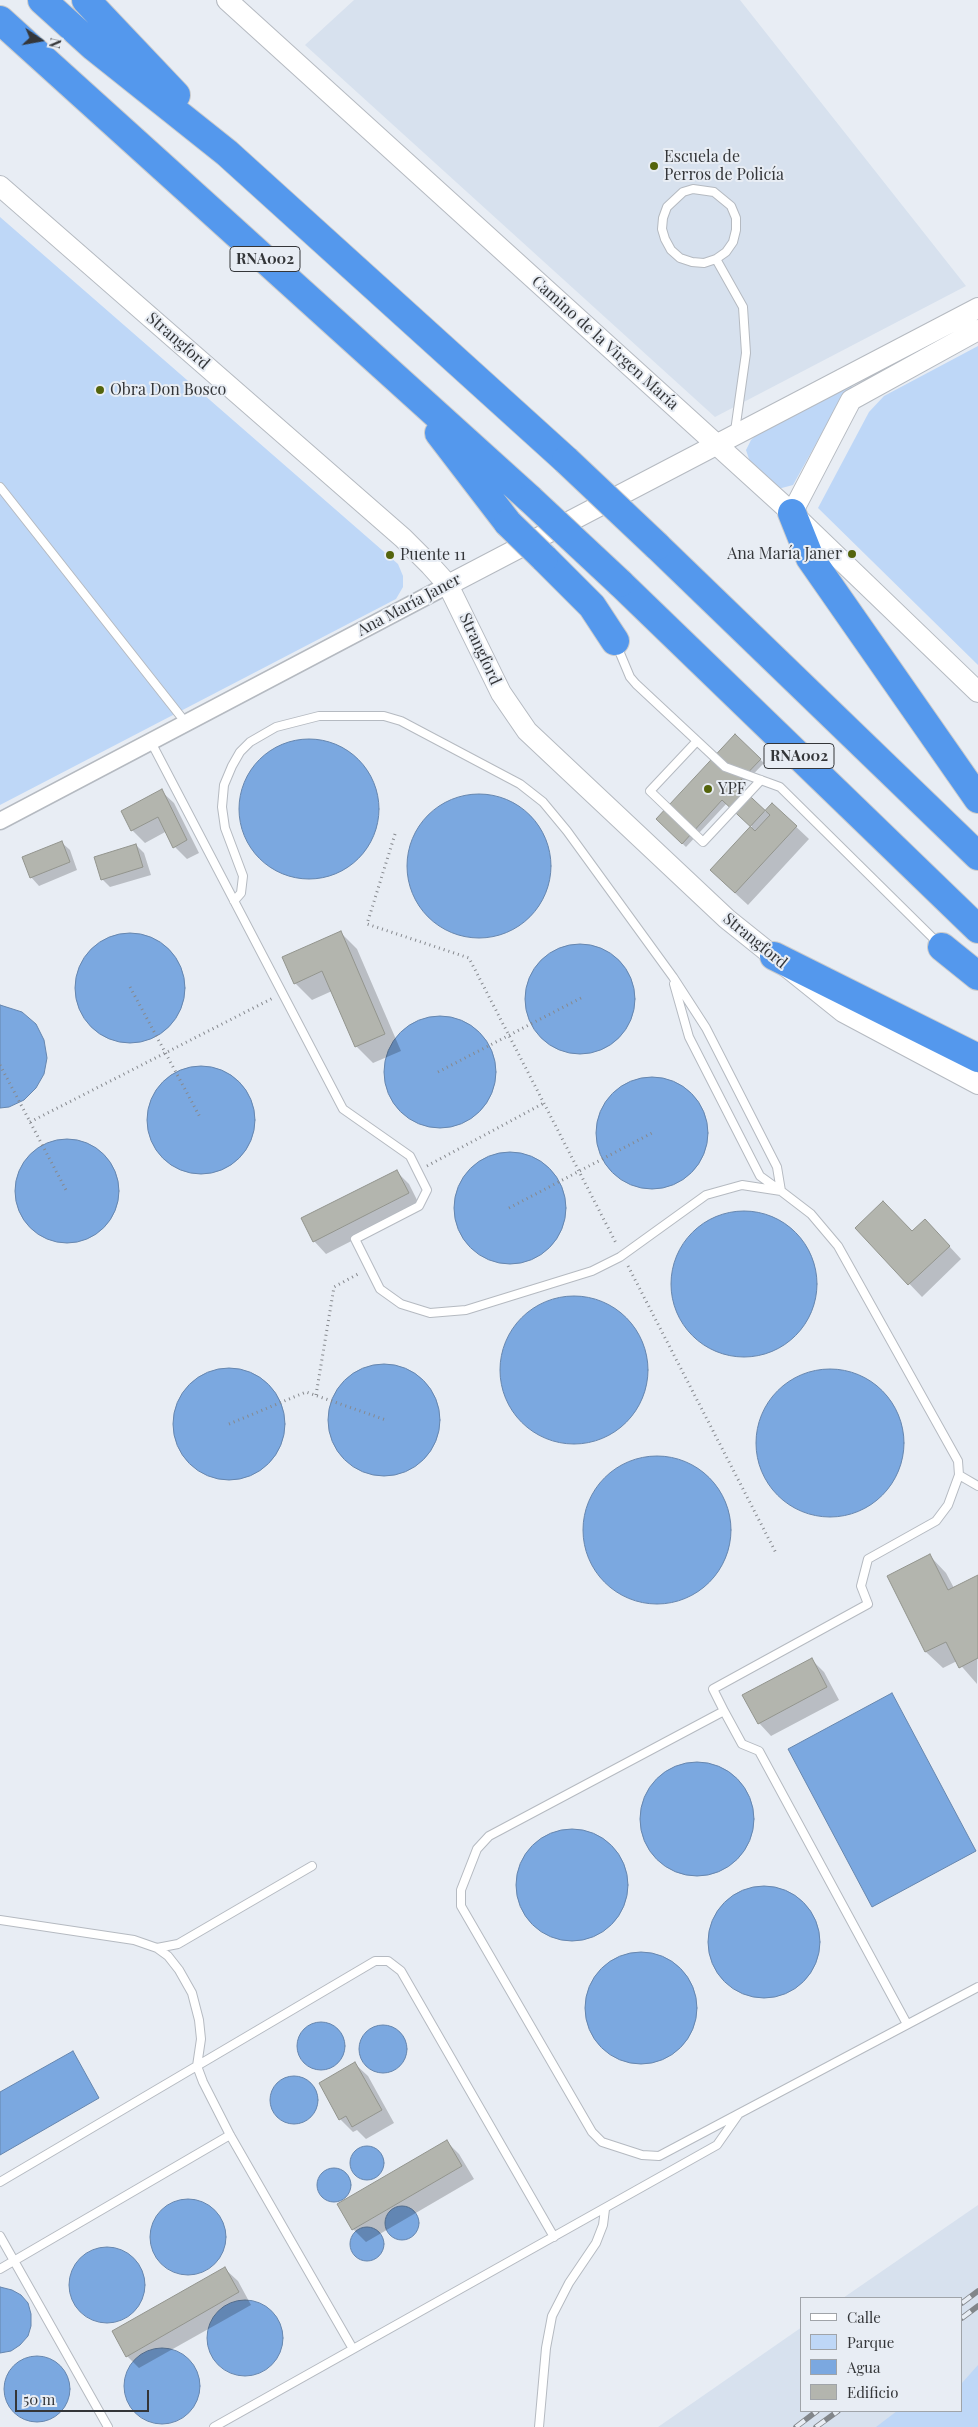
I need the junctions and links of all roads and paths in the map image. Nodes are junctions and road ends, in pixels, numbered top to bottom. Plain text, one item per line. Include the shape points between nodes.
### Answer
1 (42, 0) edge
2 (86, 0) edge
3 (227, 0) edge
4 (0, 20) edge
5 (227, 153) junction
6 (2, 191) edge
7 (716, 259) junction
8 (978, 308) edge
9 (978, 330) edge
10 (397, 378) junction
11 (734, 435) junction
12 (716, 445) junction
13 (0, 487) edge
14 (792, 513) junction
15 (448, 584) junction
16 (615, 642) joint
17 (978, 692) edge
18 (186, 723) junction
19 (697, 741) junction
20 (151, 742) junction
21 (760, 780) junction
22 (978, 799) edge
23 (0, 821) edge
24 (395, 834) dead end
25 (978, 856) edge
26 (234, 901) junction
27 (978, 929) edge
28 (942, 947) joint
29 (774, 956) junction
30 (978, 976) edge
31 (672, 977) junction
32 (130, 987) dead end
33 (282, 993) junction
34 (581, 998) dead end
35 (508, 1035) junction
36 (166, 1053) junction
37 (978, 1058) edge
38 (0, 1065) edge
39 (438, 1072) dead end
40 (978, 1084) edge
41 (544, 1103) junction
42 (201, 1119) dead end
43 (30, 1122) junction
44 (652, 1132) dead end
45 (418, 1171) junction
46 (579, 1171) junction
47 (66, 1190) dead end
48 (781, 1191) junction
49 (509, 1208) dead end
50 (622, 1256) junction
51 (370, 1268) junction
52 (316, 1395) junction
53 (386, 1420) dead end
54 (229, 1424) dead end
55 (959, 1475) junction
56 (978, 1486) edge
57 (776, 1553) dead end
58 (724, 1711) junction
59 (312, 1866) dead end
60 (0, 1920) edge
61 (157, 1948) junction
62 (978, 1987) edge
63 (907, 2024) junction
64 (197, 2066) junction
65 (739, 2113) junction
66 (230, 2135) junction
67 (0, 2182) edge
68 (605, 2209) junction
69 (0, 2236) edge
70 (554, 2237) junction
71 (14, 2261) junction
72 (0, 2269) edge
73 (353, 2349) junction
74 (108, 2427) edge
75 (214, 2427) edge
76 (539, 2427) edge

1 - 5 highway, RNA002 via 94,47
2 - 5 highway
3 - 12 street, Camino de la Virgen María
4 - 10 highway, RNA002
5 - 25 highway, RNA002, bridge via 566,460
6 - 15 street, Strangford via 403,538
7 - 7 lane via 733,242 736,218 731,206 714,192 693,189 682,192 667,207 663,218 665,240 680,258 704,263
7 - 11 lane via 743,307 746,353
8 - 11 street, Ana María Janer
9 - 14 street via 851,400
10 - 16 highway, bridge via 508,523 592,606
10 - 27 highway, RNA002, bridge via 620,583
11 - 12 street, Ana María Janer
12 - 14 street, Camino de la Virgen María
12 - 15 street, Ana María Janer
13 - 18 lane
14 - 17 street, Camino de la Virgen María
14 - 22 highway via 810,558
15 - 18 street, Ana María Janer
15 - 29 street, Strangford via 501,693 528,731 727,919
16 - 19 lane via 630,677
18 - 20 street, Ana María Janer
19 - 21 lane via 726,767
19 - 21 lane via 650,791 703,842
20 - 23 street, Ana María Janer
20 - 26 lane
21 - 28 lane via 780,787
24 - 35 path via 367,924 469,958
26 - 31 lane via 241,892 243,876 225,828 222,807 224,785 240,752 263,733 298,720 320,716 384,716 401,721 520,784 543,802 567,830
26 - 33 lane
28 - 30 highway
29 - 37 highway
29 - 40 street, Strangford via 843,1012
31 - 48 lane via 706,1028 777,1167
31 - 48 lane via 689,1037 760,1176
32 - 36 path
33 - 36 path
33 - 45 lane via 343,1109 410,1156
34 - 35 path
35 - 39 path
35 - 41 path
36 - 42 path
36 - 43 path
38 - 43 path
41 - 45 path
41 - 46 path
43 - 47 path
44 - 46 path
45 - 51 lane via 427,1190 420,1206 356,1240
46 - 49 path
46 - 50 path
48 - 50 lane via 742,1184 706,1195
48 - 55 lane via 811,1214 838,1246 958,1461
50 - 51 lane via 592,1271 466,1310 430,1313 401,1304 380,1290
50 - 57 path
51 - 52 path via 334,1287
52 - 53 path
52 - 54 path via 306,1392
55 - 56 lane
55 - 58 lane via 948,1505 936,1520 868,1559 861,1586 868,1604 713,1689
58 - 63 lane via 742,1744 759,1751
58 - 65 lane via 489,1836 477,1849 461,1890 461,1906 592,2132 602,2142 642,2155 659,2156
59 - 61 lane via 178,1944
60 - 61 lane via 134,1940
61 - 64 lane via 179,1970 192,1993 201,2039
62 - 63 lane
63 - 65 lane
64 - 66 lane
64 - 67 lane
64 - 70 lane via 375,1961 388,1961 401,1971
65 - 68 lane via 717,2145
66 - 71 lane
66 - 73 lane
68 - 70 lane
68 - 76 lane via 596,2243 552,2316
69 - 71 lane
70 - 73 lane
71 - 72 lane
71 - 74 lane
73 - 75 lane

